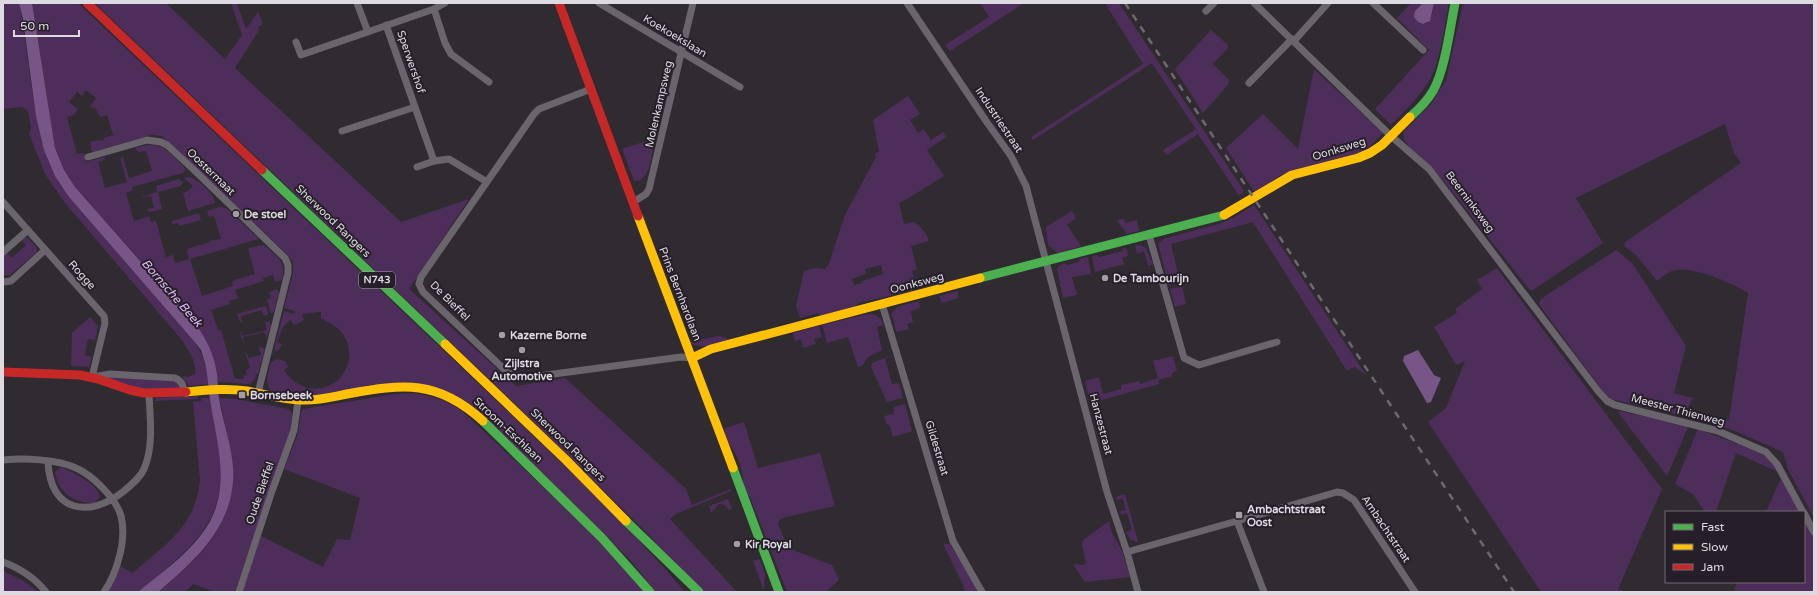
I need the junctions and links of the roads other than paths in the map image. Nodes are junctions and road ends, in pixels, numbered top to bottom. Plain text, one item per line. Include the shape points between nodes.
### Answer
1 (87, 3) edge
2 (357, 3) edge
3 (445, 3) edge
4 (559, 3) edge
5 (599, 3) edge
6 (693, 3) edge
7 (908, 3) edge
8 (1214, 3) edge
9 (1254, 3) edge
10 (1328, 3) edge
11 (1372, 3) edge
12 (1455, 3) edge
13 (434, 9) junction
14 (1206, 11) dead end
15 (386, 25) junction
16 (368, 32) junction
17 (1292, 40) junction
18 (296, 42) dead end
19 (1423, 50) dead end
20 (681, 53) junction
21 (489, 82) dead end
22 (1249, 83) dead end
23 (740, 87) dead end
24 (591, 89) junction
25 (415, 106) junction
26 (342, 131) dead end
27 (1391, 136) junction
28 (88, 157) dead end
29 (434, 161) junction
30 (417, 167) dead end
31 (487, 182) junction
32 (3, 202) edge
33 (633, 202) junction
34 (28, 230) junction
35 (1149, 235) junction
36 (45, 250) junction
37 (3, 252) edge
38 (1046, 261) junction
39 (3, 282) edge
40 (882, 304) junction
41 (1277, 342) dead end
42 (692, 358) junction
43 (3, 372) edge
44 (92, 377) junction
45 (184, 391) junction
46 (258, 393) junction
47 (149, 394) junction
48 (298, 400) junction
49 (1607, 400) joint
50 (3, 460) edge
51 (48, 462) junction
52 (112, 500) junction
53 (1803, 511) edge
54 (1805, 515) edge
55 (1237, 520) junction
56 (1814, 532) edge
57 (1127, 552) junction
58 (664, 560) junction
59 (3, 562) edge
60 (46, 592) edge
61 (104, 592) edge
62 (239, 592) edge
63 (650, 592) edge
64 (689, 592) edge
65 (699, 592) edge
66 (779, 592) edge
67 (982, 592) edge
68 (1138, 592) edge
69 (1264, 592) edge
70 (1415, 592) edge

1 - 58 main road, Sherwood Rangers / N743 via 566,460
2 - 16 street
3 - 13 street
4 - 24 main road, Prins Bernhardlaan
5 - 20 street, Koekoekslaan
6 - 20 street, Molenkampsweg
7 - 38 street, Industriestraat via 1011,156 1026,186
8 - 14 street
9 - 17 street, Beerninksweg
10 - 17 street
11 - 19 street
12 - 27 main road, Oonksweg via 1440,73 1433,91 1422,106
13 - 15 street
13 - 21 street via 451,54
15 - 16 street
15 - 25 street, Sperwershof
16 - 18 street via 301,55
17 - 22 street
17 - 27 street, Beerninksweg
20 - 23 street, Koekoekslaan
20 - 33 street, Molenkampsweg via 649,189
24 - 31 street, De Bieffel via 539,109
24 - 33 main road, Prins Bernhardlaan
25 - 26 street, Sperwershof
25 - 29 street, Sperwershof
27 - 35 main road, Oonksweg via 1370,153 1280,181 1228,214
27 - 49 street, Beerninksweg via 1430,169
28 - 46 street, Oostermaat via 148,140 167,145 285,258 288,273
29 - 30 street
29 - 31 street via 449,159
31 - 42 street, De Bieffel via 421,277 419,284 423,292 508,373 524,378 681,357
32 - 34 street, Rogge
33 - 42 main road, Prins Bernhardlaan
34 - 36 street, Rogge
34 - 37 street
35 - 38 main road, Oonksweg
35 - 41 street via 1184,358 1199,365
36 - 39 street via 11,280
36 - 44 street, Rogge via 104,316 105,323
38 - 40 main road, Oonksweg
38 - 57 street, Hanzestraat via 1107,492
40 - 42 main road, Oonksweg via 711,349
40 - 67 street, Gildestraat via 954,541
42 - 66 main road, Prins Bernhardlaan
43 - 44 main road, Stroom-Eschlaan
44 - 45 street, Stroom-Eschlaan via 110,374 175,378 183,384
44 - 47 main road, Stroom-Eschlaan via 134,392
45 - 46 main road, Stroom-Eschlaan via 221,389
45 - 47 main road, Stroom-Eschlaan
46 - 48 main road, Stroom-Eschlaan
47 - 52 street via 151,440 144,469 136,480
48 - 62 street, Oude Bieffel via 294,430
48 - 63 main road, Stroom-Eschlaan via 310,401 399,387 420,388 442,393 457,400 590,525
49 - 53 street, Meester Thienweg via 1615,405 1718,431 1766,452 1777,464
50 - 51 street via 20,458
51 - 52 street via 64,464 86,474
51 - 52 street via 54,490 65,502 78,507 93,508
52 - 61 street via 121,515 123,531 117,567
54 - 56 street, Meester Thienweg
55 - 57 street, Ambachtstraat
55 - 69 street
55 - 70 street, Ambachtstraat via 1332,493 1343,493 1354,500
57 - 68 street, Hanzestraat
58 - 64 main road, Sherwood Rangers / N743
58 - 65 main road, Sherwood Rangers / N743
59 - 60 street via 33,578

